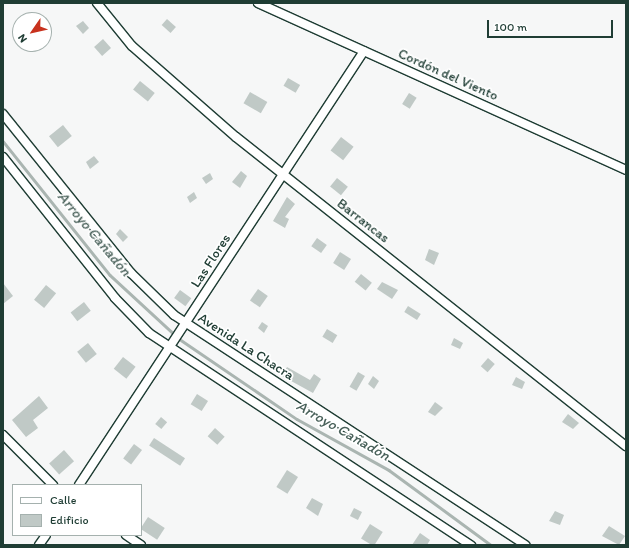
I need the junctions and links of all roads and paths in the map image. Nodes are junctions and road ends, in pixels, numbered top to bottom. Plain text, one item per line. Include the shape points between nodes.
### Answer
1 (97, 3) edge
2 (258, 3) edge
3 (364, 51) junction
4 (3, 114) edge
5 (3, 157) edge
6 (626, 170) edge
7 (283, 174) junction
8 (185, 323) junction
9 (169, 348) junction
10 (3, 435) edge
11 (626, 446) edge
12 (51, 484) edge
13 (80, 484) edge
14 (45, 536) edge
15 (128, 536) edge
16 (40, 545) edge
17 (141, 545) edge
18 (471, 545) edge
19 (525, 545) edge

1 - 7 street, Barrancas via 132,46
2 - 3 street, Cordón del Viento
3 - 6 street, Cordón del Viento
3 - 7 street, Las Flores
4 - 8 street, Avenida La Chacra via 136,278
5 - 9 street via 123,307
7 - 8 street, Las Flores
7 - 11 street, Barrancas
8 - 9 street, Las Flores
8 - 19 street, Avenida La Chacra
9 - 13 street, Las Flores
9 - 18 street
10 - 12 street
14 - 16 street
15 - 17 street

